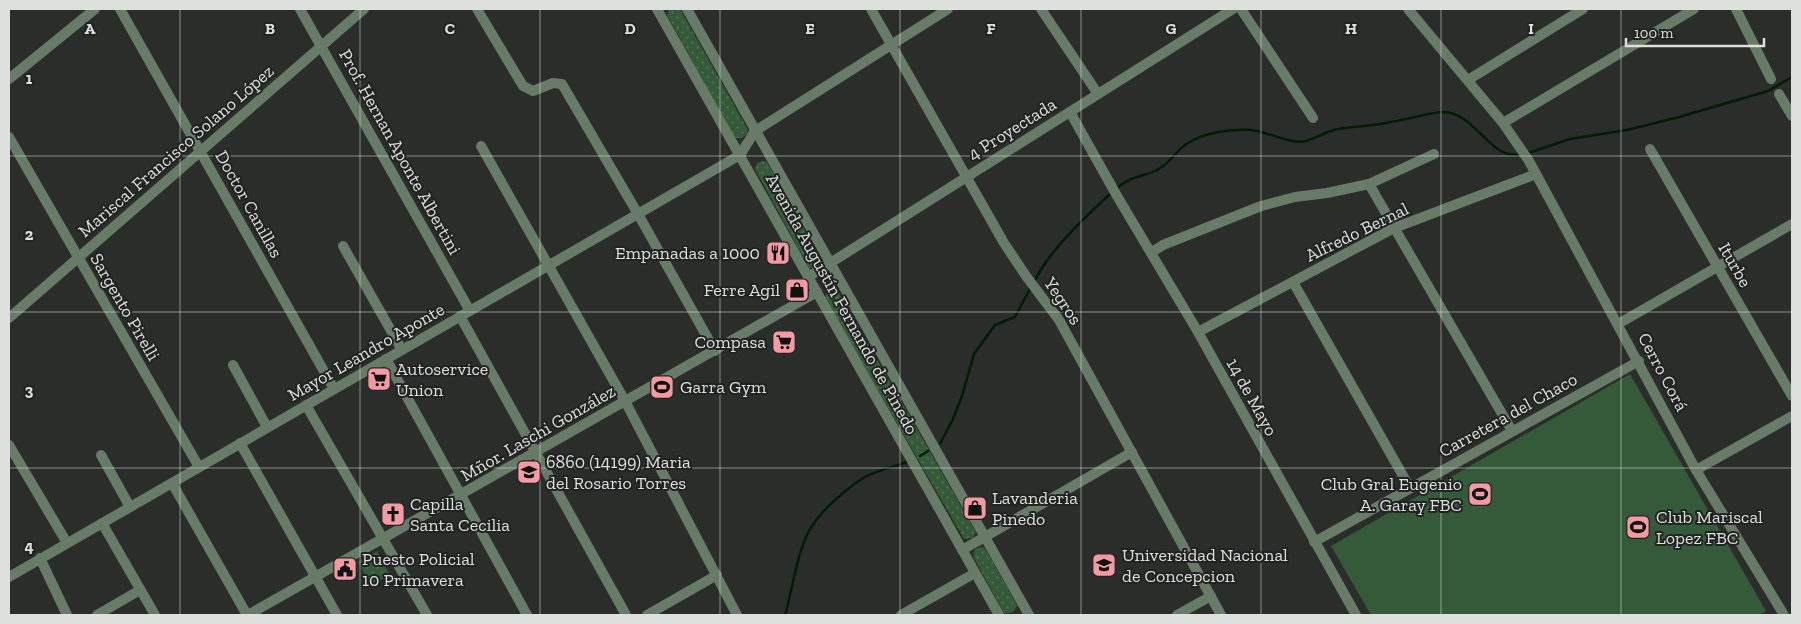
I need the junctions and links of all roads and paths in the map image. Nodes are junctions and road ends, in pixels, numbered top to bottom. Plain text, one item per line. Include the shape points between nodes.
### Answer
1 (95, 9) edge
2 (120, 9) edge
3 (300, 9) edge
4 (364, 9) edge
5 (477, 9) edge
6 (657, 9) edge
7 (687, 9) edge
8 (871, 9) edge
9 (948, 9) edge
10 (1041, 9) edge
11 (1233, 9) edge
12 (1241, 9) edge
13 (1408, 9) edge
14 (1694, 9) edge
15 (1736, 9) edge
16 (1579, 10) edge
17 (891, 44) junction
18 (322, 46) junction
19 (9, 79) edge
20 (1771, 79) dead end
21 (1468, 80) junction
22 (1098, 94) junction
23 (1779, 94) dead end
24 (1070, 112) junction
25 (1792, 116) edge
26 (1313, 118) dead end
27 (1503, 123) junction
28 (755, 131) junction
29 (9, 138) edge
30 (481, 146) dead end
31 (1650, 149) dead end
32 (201, 151) junction
33 (1434, 154) dead end
34 (740, 155) junction
35 (1536, 174) junction
36 (966, 177) junction
37 (1369, 184) junction
38 (638, 214) junction
39 (1792, 224) edge
40 (1394, 228) junction
41 (344, 246) dead end
42 (1152, 252) junction
43 (78, 258) junction
44 (830, 263) junction
45 (549, 265) junction
46 (1718, 267) junction
47 (808, 277) junction
48 (1293, 282) junction
49 (817, 292) junction
50 (470, 311) junction
51 (460, 316) junction
52 (9, 318) edge
53 (1618, 324) junction
54 (1198, 332) junction
55 (402, 350) junction
56 (715, 351) junction
57 (386, 359) junction
58 (1638, 361) junction
59 (233, 364) dead end
60 (334, 389) junction
61 (1792, 396) edge
62 (625, 401) junction
63 (306, 405) junction
64 (1792, 416) edge
65 (267, 428) junction
66 (1512, 431) junction
67 (240, 443) junction
68 (9, 445) edge
69 (1132, 452) junction
70 (536, 453) junction
71 (101, 455) dead end
72 (199, 467) junction
73 (1696, 470) junction
74 (172, 483) junction
75 (1410, 488) junction
76 (461, 496) junction
77 (130, 507) junction
78 (102, 523) junction
79 (383, 538) junction
80 (985, 538) junction
81 (1314, 542) junction
82 (67, 543) junction
83 (962, 550) junction
84 (40, 558) junction
85 (975, 572) junction
86 (717, 574) junction
87 (9, 577) edge
88 (315, 577) junction
89 (140, 590) junction
90 (1210, 596) junction
91 (1785, 613) edge
92 (67, 615) edge
93 (97, 615) edge
94 (155, 615) edge
95 (248, 615) edge
96 (337, 615) edge
97 (427, 615) edge
98 (527, 615) edge
99 (626, 615) edge
100 (647, 615) edge
101 (737, 615) edge
102 (901, 615) edge
103 (999, 615) edge
104 (1029, 615) edge
105 (1177, 615) edge
106 (1221, 615) edge
107 (1356, 615) edge

1 - 19 street
2 - 32 street, Doctor Canillas
3 - 18 street, Prof. Hernan Aponte Albertini
4 - 18 street, Mariscal Francisco Solano López
5 - 38 street via 523,86 533,91 553,83 562,84
6 - 34 street, Avenida Augustín Fernando de Pinedo
7 - 28 street, Avenida Augustín Fernando de Pinedo
8 - 17 street, Yegros
9 - 17 street
10 - 22 street
11 - 22 street, 4 Proyectada
12 - 26 street
13 - 21 street, Cerro Corá
14 - 27 street
15 - 20 street
16 - 21 street
17 - 28 street
17 - 36 street, Yegros
18 - 32 street, Mariscal Francisco Solano López
18 - 50 street, Prof. Hernan Aponte Albertini
21 - 27 street, Cerro Corá
22 - 24 street, 4 Proyectada
23 - 25 street
24 - 36 street, 4 Proyectada
24 - 42 street, 14 de Mayo via 1116,196
27 - 35 street, Cerro Corá
28 - 34 street
28 - 44 street, Avenida Augustín Fernando de Pinedo
29 - 43 street, Sargento Pirelli
30 - 45 street
31 - 46 street, Iturbe
32 - 43 street, Mariscal Francisco Solano López
32 - 60 street, Doctor Canillas
33 - 37 street
34 - 38 street, Mayor Leandro Aponte
34 - 47 street, Avenida Augustín Fernando de Pinedo
35 - 40 street, Alfredo Bernal
35 - 53 street, Cerro Corá
36 - 44 street, 4 Proyectada
36 - 69 street, Yegros via 1004,243 1059,320
37 - 40 street
37 - 42 street via 1260,206
38 - 45 street, Mayor Leandro Aponte
38 - 56 street
39 - 46 street
40 - 48 street, Alfredo Bernal
40 - 66 street
41 - 55 street
42 - 54 street, 14 de Mayo
43 - 52 street, Mariscal Francisco Solano López
43 - 72 street, Sargento Pirelli
44 - 47 street, 4 Proyectada
44 - 80 street, Avenida Augustín Fernando de Pinedo
45 - 50 street, Mayor Leandro Aponte
45 - 62 street
46 - 53 street
46 - 61 street, Iturbe
47 - 49 street, Avenida Augustín Fernando de Pinedo
48 - 54 street, Alfredo Bernal
48 - 75 street
49 - 56 street, Mñor. Laschi González
49 - 83 street, Avenida Augustín Fernando de Pinedo
50 - 51 street, Mayor Leandro Aponte
51 - 55 street, Mayor Leandro Aponte
51 - 70 street
53 - 58 street, Cerro Corá
54 - 81 street, 14 de Mayo
55 - 57 street, Mayor Leandro Aponte
56 - 62 street, Mñor. Laschi González
57 - 60 street, Mayor Leandro Aponte
57 - 76 street
58 - 66 street, Carretera del Chaco
58 - 73 street, Cerro Corá
59 - 65 street
60 - 63 street, Mayor Leandro Aponte
62 - 70 street, Mñor. Laschi González
62 - 86 street
63 - 65 street, Mayor Leandro Aponte
63 - 79 street
64 - 73 street
65 - 67 street, Mayor Leandro Aponte
66 - 75 street, Carretera del Chaco
67 - 72 street, Mayor Leandro Aponte
67 - 88 street
68 - 82 street
69 - 80 street
69 - 90 street, Yegros
70 - 76 street, Mñor. Laschi González
70 - 99 street
71 - 77 street
72 - 74 street, Mayor Leandro Aponte
73 - 91 street, Cerro Corá
74 - 77 street, Mayor Leandro Aponte
74 - 95 street
75 - 81 street, Carretera del Chaco
76 - 79 street, Mñor. Laschi González
76 - 98 street
77 - 78 street, Mayor Leandro Aponte
78 - 82 street, Mayor Leandro Aponte
78 - 89 street
79 - 88 street, Mñor. Laschi González
79 - 97 street
80 - 83 street
80 - 104 street, Avenida Augustín Fernando de Pinedo
81 - 107 street, 14 de Mayo
82 - 84 street, Mayor Leandro Aponte
83 - 85 street, Avenida Augustín Fernando de Pinedo
84 - 87 street, Mayor Leandro Aponte
84 - 92 street
85 - 102 street
85 - 103 street, Avenida Augustín Fernando de Pinedo
86 - 100 street
86 - 101 street
88 - 95 street, Mñor. Laschi González
88 - 96 street
89 - 93 street
89 - 94 street
90 - 105 street
90 - 106 street, Yegros

